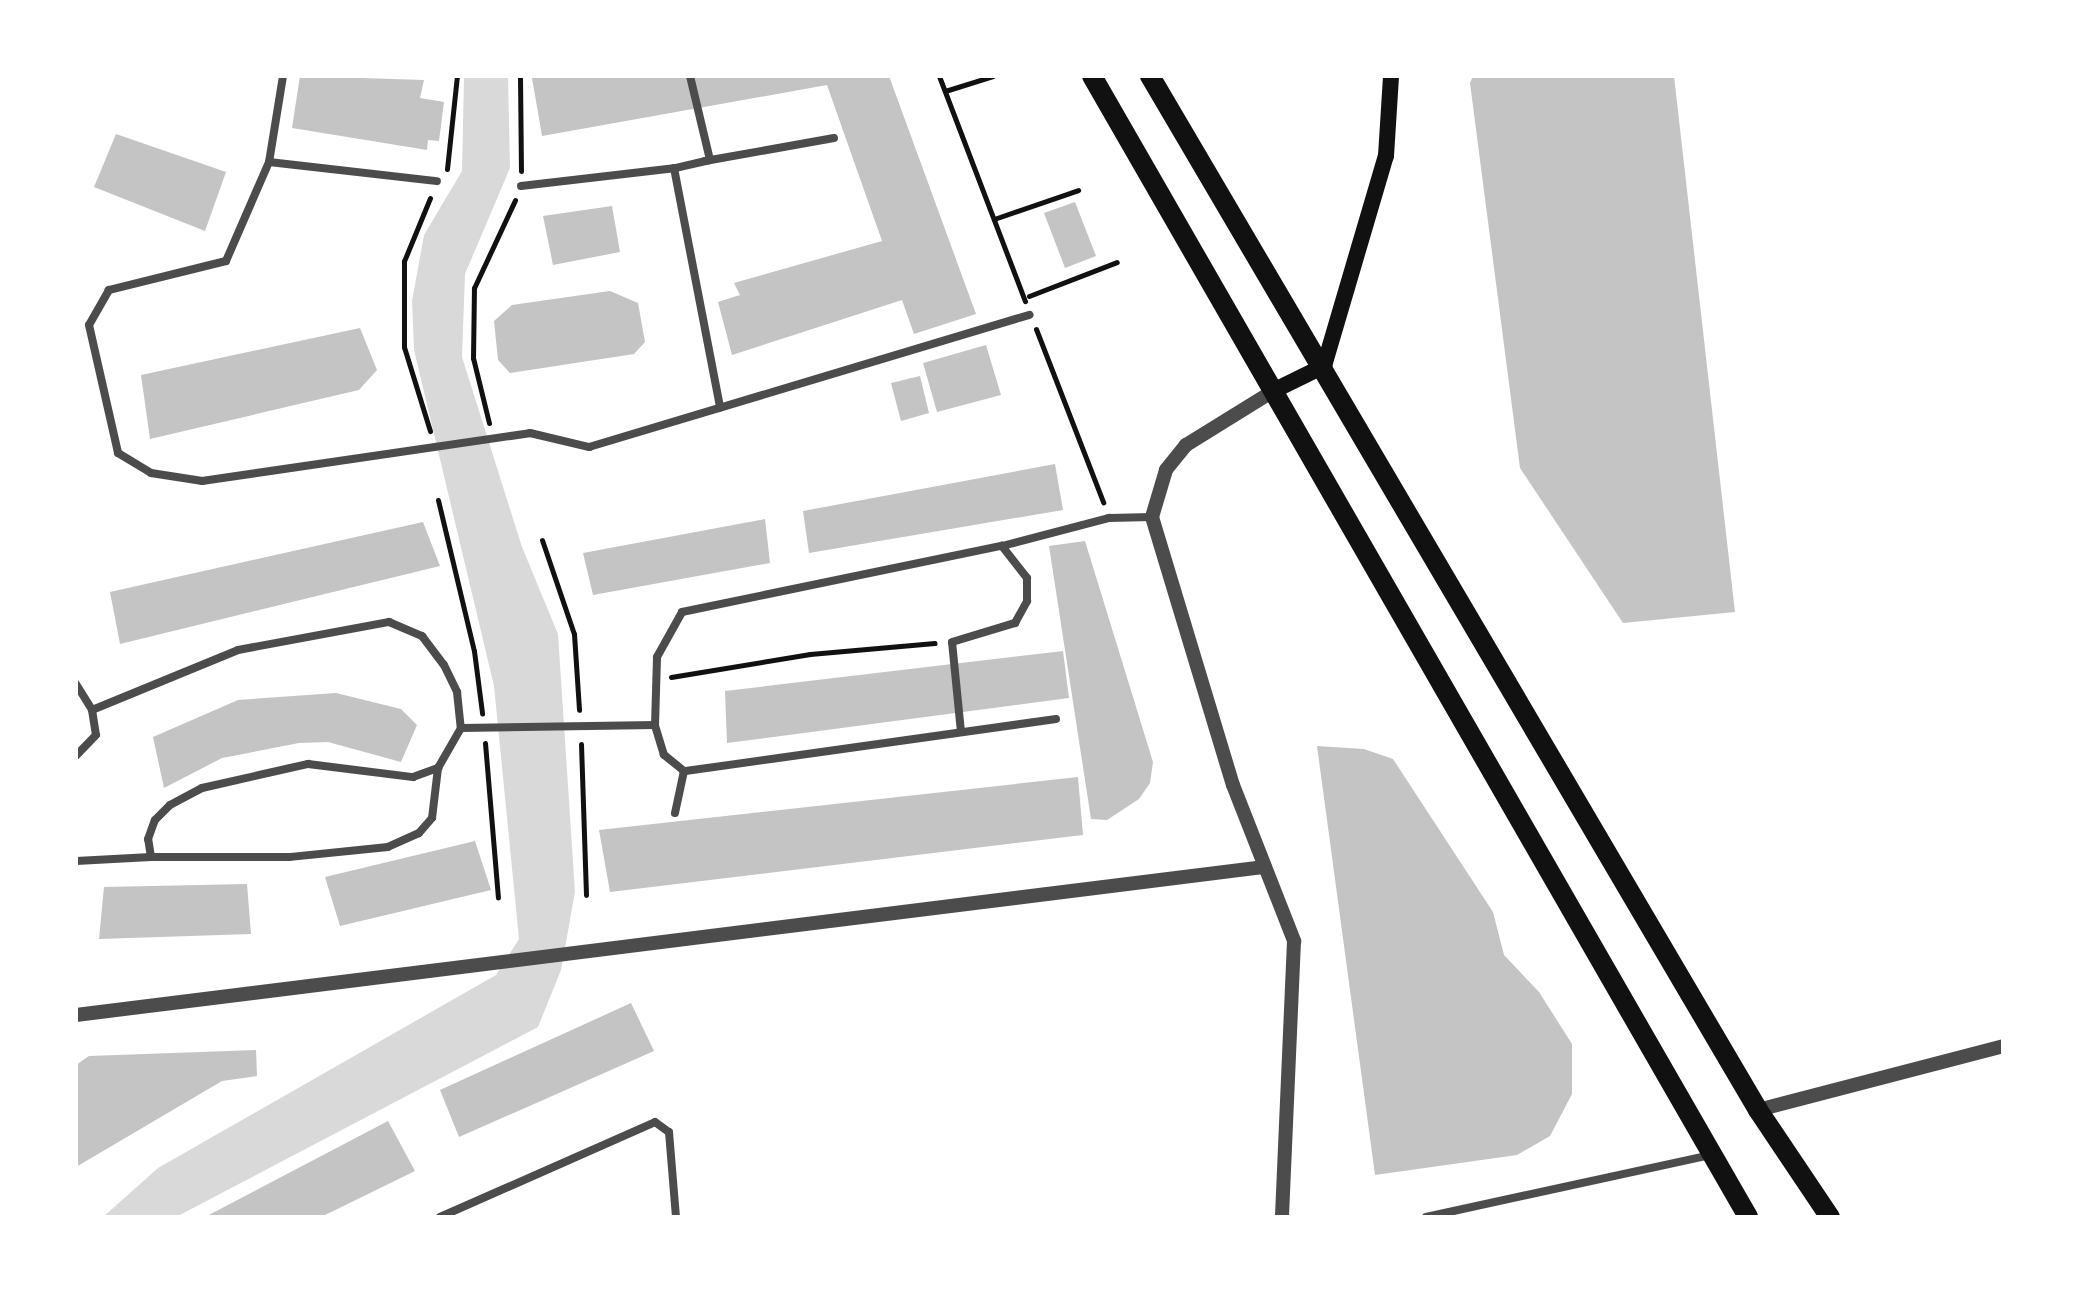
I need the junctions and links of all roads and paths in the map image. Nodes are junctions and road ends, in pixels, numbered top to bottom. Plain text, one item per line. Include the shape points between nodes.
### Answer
1 (283, 76) edge
2 (457, 76) edge
3 (520, 76) edge
4 (690, 76) edge
5 (993, 76) edge
6 (1092, 76) edge
7 (1150, 76) edge
8 (1391, 76) edge
9 (945, 91) dead end
10 (834, 138) dead end
11 (710, 160) junction
12 (269, 162) junction
13 (674, 168) junction
14 (437, 181) junction
15 (521, 186) junction
16 (1078, 190) dead end
17 (994, 219) dead end
18 (1117, 262) dead end
19 (1024, 298) dead end
20 (1030, 315) dead end
21 (1324, 366) junction
22 (1275, 390) junction
23 (720, 408) junction
24 (492, 439) junction
25 (436, 450) junction
26 (1152, 517) junction
27 (1002, 546) junction
28 (952, 642) junction
29 (655, 680) junction
30 (76, 684) edge
31 (92, 710) junction
32 (1056, 719) dead end
33 (655, 725) junction
34 (461, 728) junction
35 (961, 732) junction
36 (76, 756) edge
37 (438, 768) junction
38 (684, 771) junction
39 (675, 813) dead end
40 (151, 857) junction
41 (76, 861) edge
42 (1265, 867) junction
43 (76, 1015) edge
44 (2003, 1046) edge
45 (1758, 1110) junction
46 (1714, 1154) junction
47 (440, 1217) edge
48 (676, 1217) edge
49 (1282, 1217) edge
50 (1426, 1217) edge
51 (1748, 1217) edge
52 (1830, 1217) edge

1 - 12 street
2 - 14 path via 451,166
3 - 15 path
4 - 11 street
5 - 9 path
6 - 22 main road
7 - 21 main road
8 - 21 main road via 1386,156
10 - 11 street
11 - 13 street
12 - 14 street
12 - 25 street via 226,261 109,290 89,325 118,453 151,473 202,481
13 - 15 street
13 - 23 street
14 - 25 path via 404,261 404,347
15 - 24 path via 474,288 473,358
16 - 17 path
18 - 19 path
20 - 23 street
21 - 22 main road
21 - 45 main road
22 - 26 street via 1186,445 1166,470
22 - 46 main road
23 - 24 street via 589,447 530,433
24 - 25 street
26 - 27 street via 1109,518
26 - 42 street via 1233,785
27 - 28 street via 1027,578 1027,601 1015,623
27 - 29 street via 682,612 667,632
28 - 29 path via 810,654
28 - 35 street
29 - 33 street
30 - 31 street
31 - 34 street via 238,650 389,622 422,636 444,665 457,692
31 - 36 street via 96,735
32 - 35 street
33 - 34 street
33 - 38 street via 664,755
34 - 37 street
35 - 38 street
37 - 40 street via 413,777 308,764 214,784 170,805 155,820 148,839
37 - 40 street via 432,818 419,833 388,847 289,857
38 - 39 street
40 - 41 street
42 - 43 street
42 - 49 street via 1284,904 1297,965
44 - 45 street
45 - 52 main road
46 - 50 street
46 - 51 main road
47 - 48 street via 655,1122 669,1132

